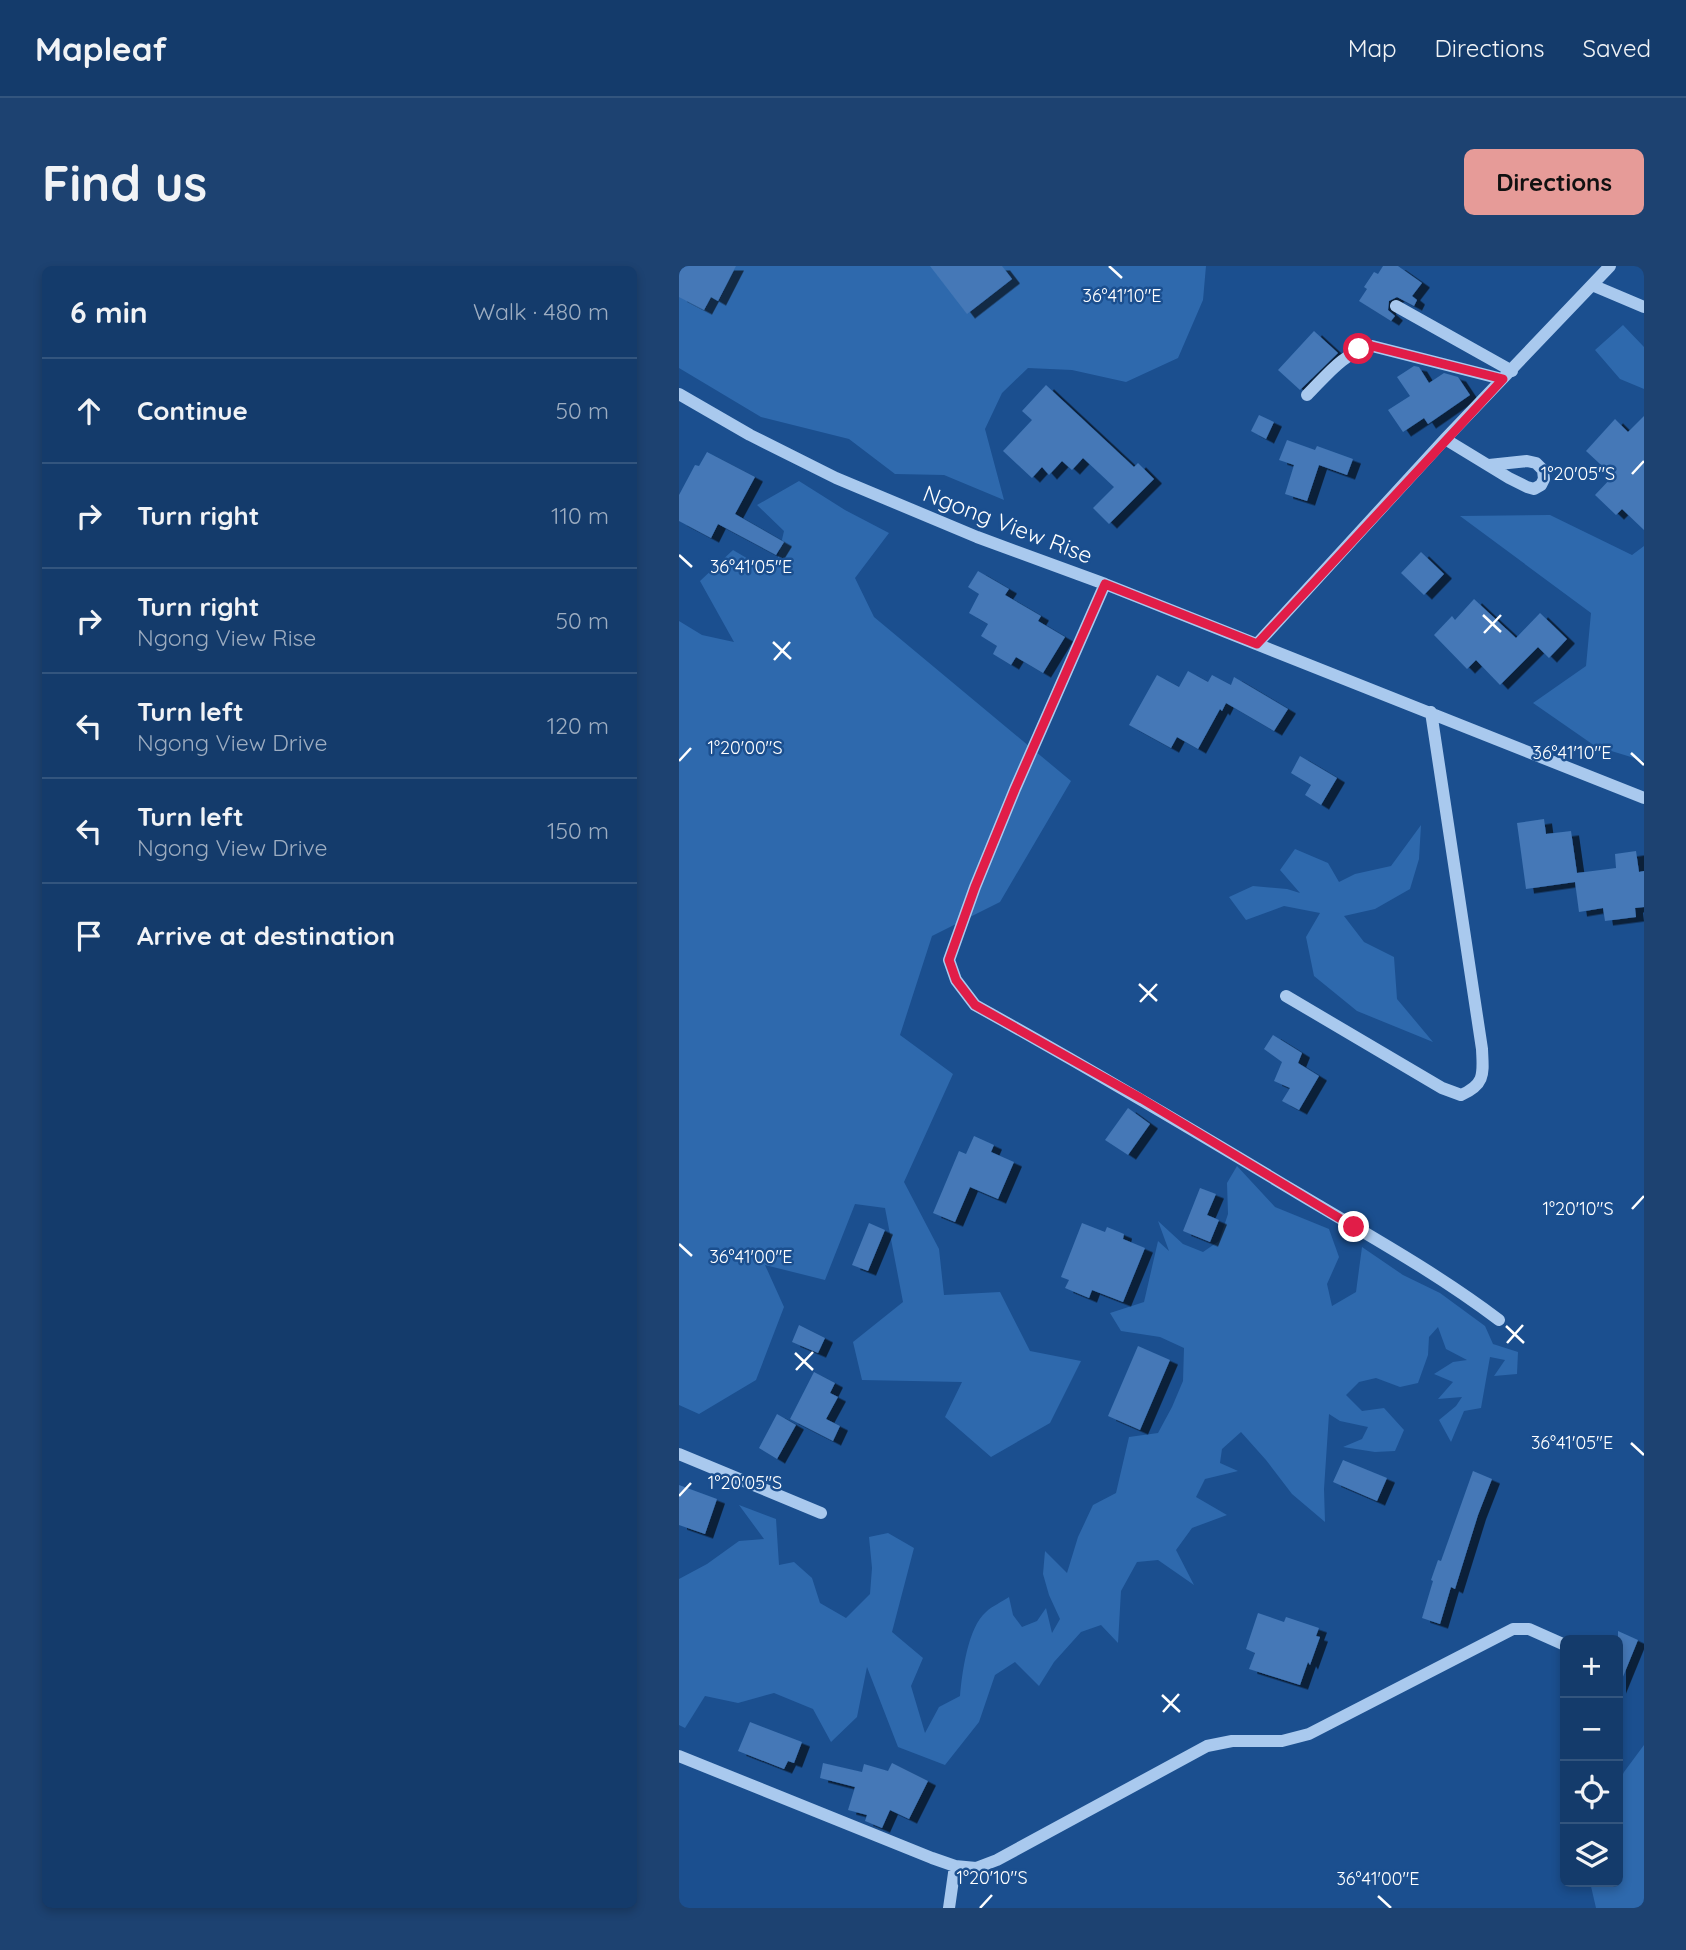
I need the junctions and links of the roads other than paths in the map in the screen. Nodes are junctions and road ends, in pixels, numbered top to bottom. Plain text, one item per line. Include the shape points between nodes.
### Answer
1 (1610, 266) edge
2 (1592, 285) junction
3 (1396, 306) dead end
4 (1644, 307) edge
5 (1507, 375) junction
6 (679, 394) edge
7 (1307, 395) dead end
8 (1445, 439) junction
9 (1489, 465) dead end
10 (1105, 584) junction
11 (1257, 644) junction
12 (1431, 712) junction
13 (1644, 798) edge
14 (1286, 996) dead end
15 (1499, 1320) dead end
16 (679, 1454) edge
17 (821, 1513) dead end
18 (1560, 1643) edge
19 (679, 1756) edge
20 (955, 1866) junction
21 (949, 1908) edge

1 - 2 street
2 - 4 street
2 - 5 street
3 - 5 street
5 - 7 street via 1372,346 1344,358
5 - 8 street
6 - 10 street, Ngong View Rise via 836,478
8 - 9 street
8 - 11 street
10 - 11 street, Ngong View Rise
10 - 15 street via 975,887 949,960 956,980 975,1005 1142,1099
11 - 12 street, Ngong View Rise
12 - 13 street, Ngong View Rise
12 - 14 street via 1483,1075 1475,1089 1461,1095 1442,1088
16 - 17 street
18 - 20 street via 1529,1629 1513,1629 1309,1734 1282,1741 1207,1746 997,1860 976,1868
19 - 20 street
20 - 21 street

